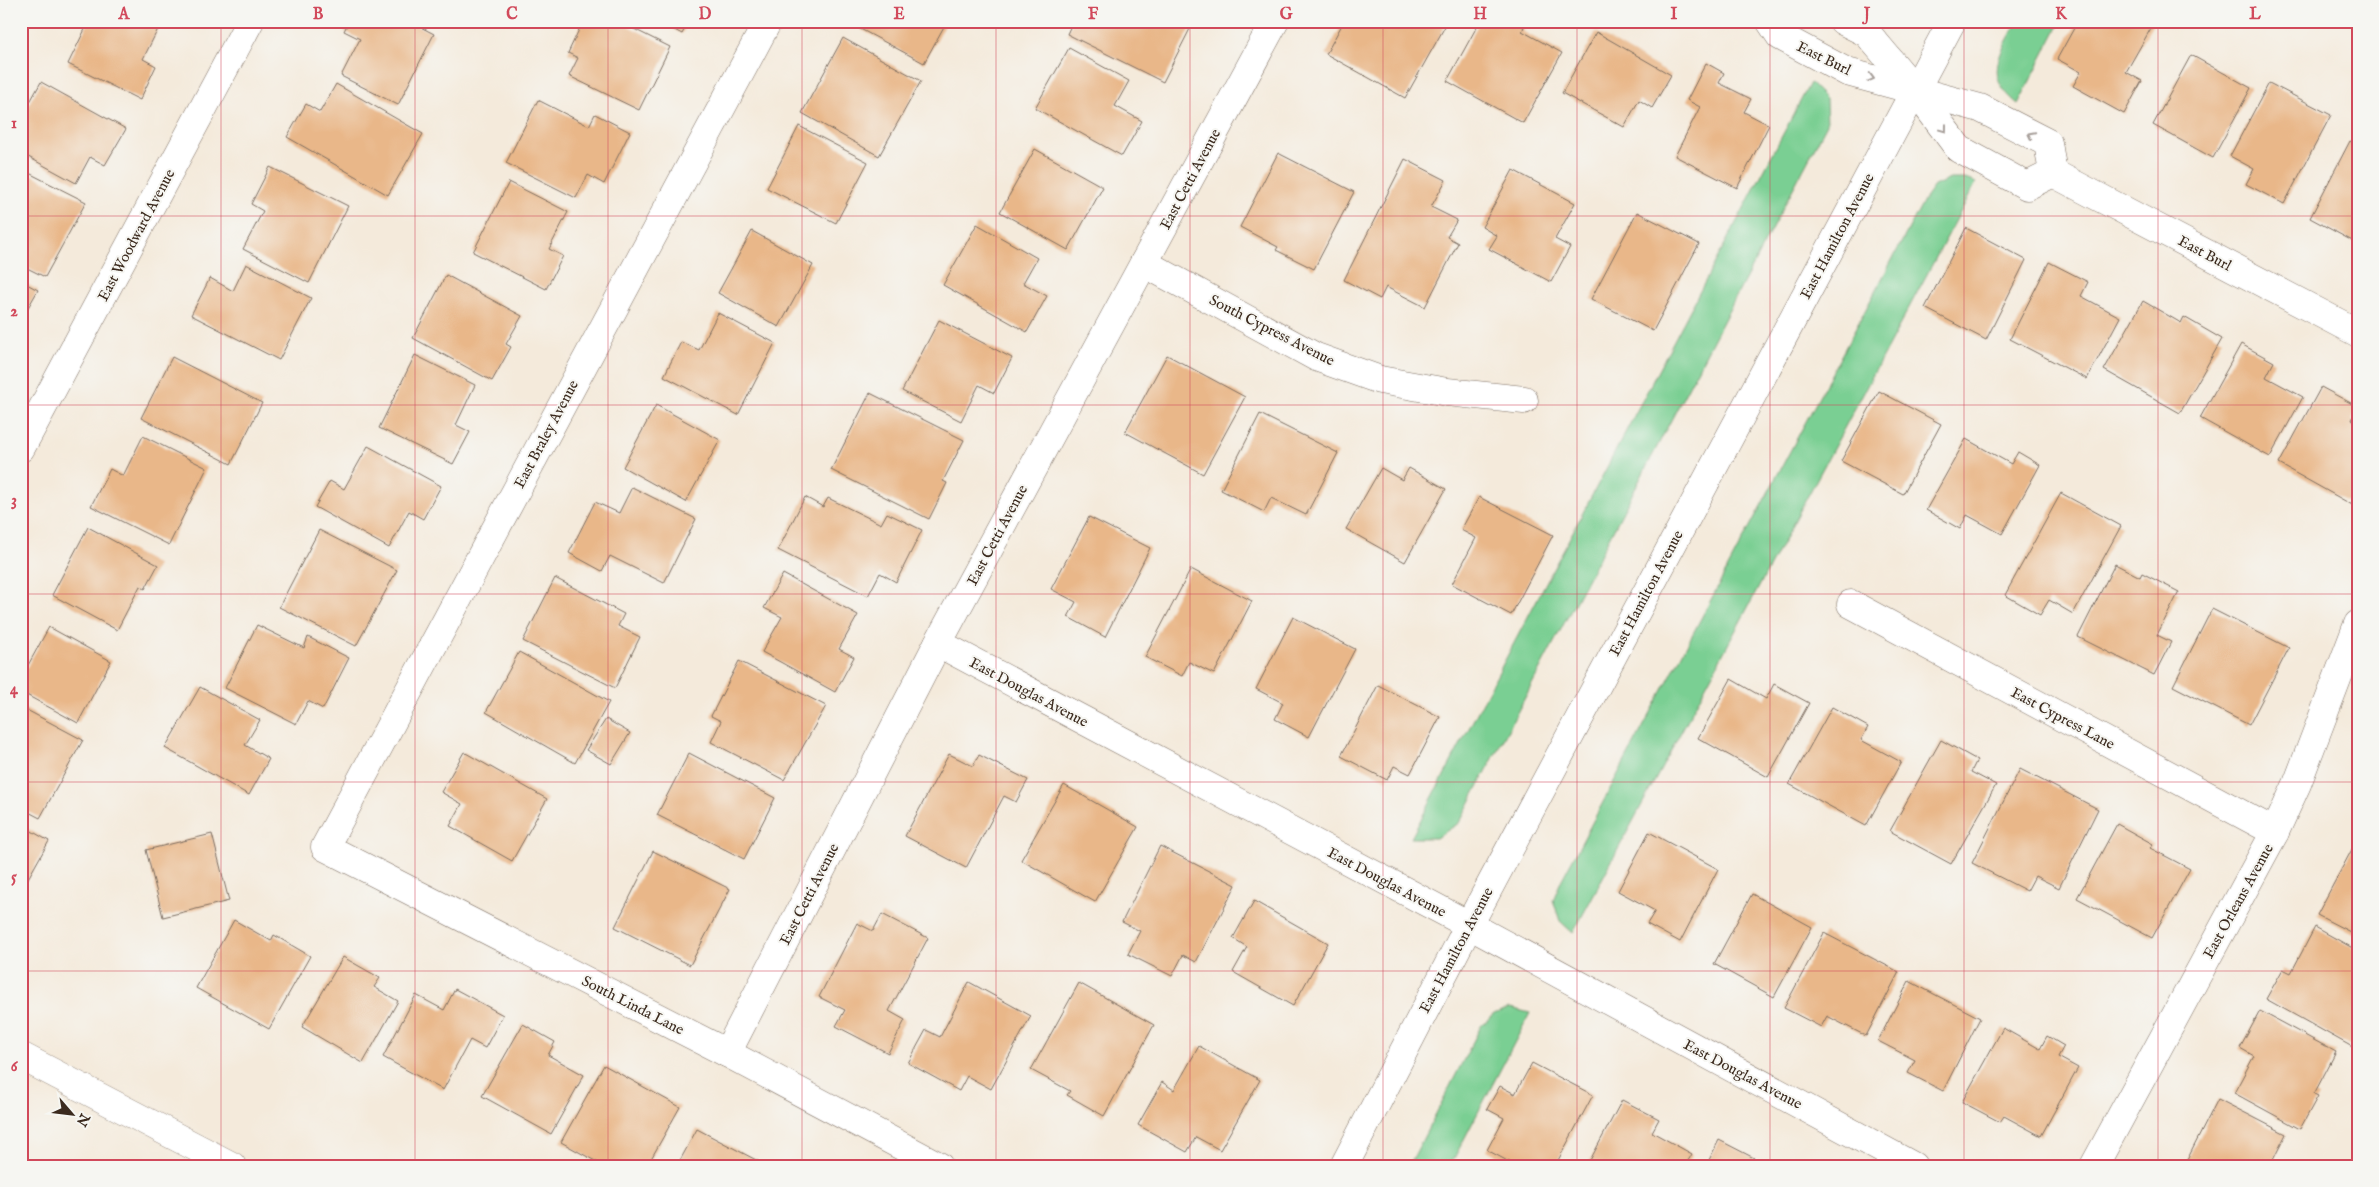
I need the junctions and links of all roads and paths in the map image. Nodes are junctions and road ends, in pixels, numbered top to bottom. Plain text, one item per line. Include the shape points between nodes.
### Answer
1 (250, 21) edge
2 (768, 21) edge
3 (1275, 21) edge
4 (1770, 21) edge
5 (1843, 21) edge
6 (1952, 21) edge
7 (1915, 90) junction
8 (2053, 173) junction
9 (1144, 263) junction
10 (2358, 333) edge
11 (1524, 400) dead end
12 (21, 448) edge
13 (1850, 604) dead end
14 (2358, 624) edge
15 (938, 644) junction
16 (2276, 832) junction
17 (325, 847) joint
18 (1469, 925) junction
19 (726, 1053) junction
20 (21, 1056) edge
21 (232, 1166) edge
22 (939, 1166) edge
23 (1344, 1166) edge
24 (1913, 1166) edge
25 (2094, 1166) edge

1 - 12 street, East Woodward Avenue
2 - 17 street, East Braley Avenue
3 - 9 street, East Cetti Avenue
4 -> 7 street, East Burl via 1780,36 1847,72
5 - 7 street via 1867,33
6 - 7 street, East Hamilton Avenue
8 -> 7 street, East Burl via 2048,144 1980,108
7 -> 8 street via 1959,149 2027,186
7 - 18 street, East Hamilton Avenue
8 - 10 street, East Burl
9 - 11 street, South Cypress Avenue via 1316,356 1380,380 1448,392
9 - 15 street, East Cetti Avenue
13 - 16 street, East Cypress Lane
14 - 16 street, East Orleans Avenue
15 - 18 street, East Douglas Avenue
15 - 19 street, East Cetti Avenue
16 - 25 street, East Orleans Avenue
17 - 19 street, South Linda Lane
18 - 23 street, East Hamilton Avenue
18 - 24 street, East Douglas Avenue
19 - 22 street, South Linda Lane
20 - 21 street

